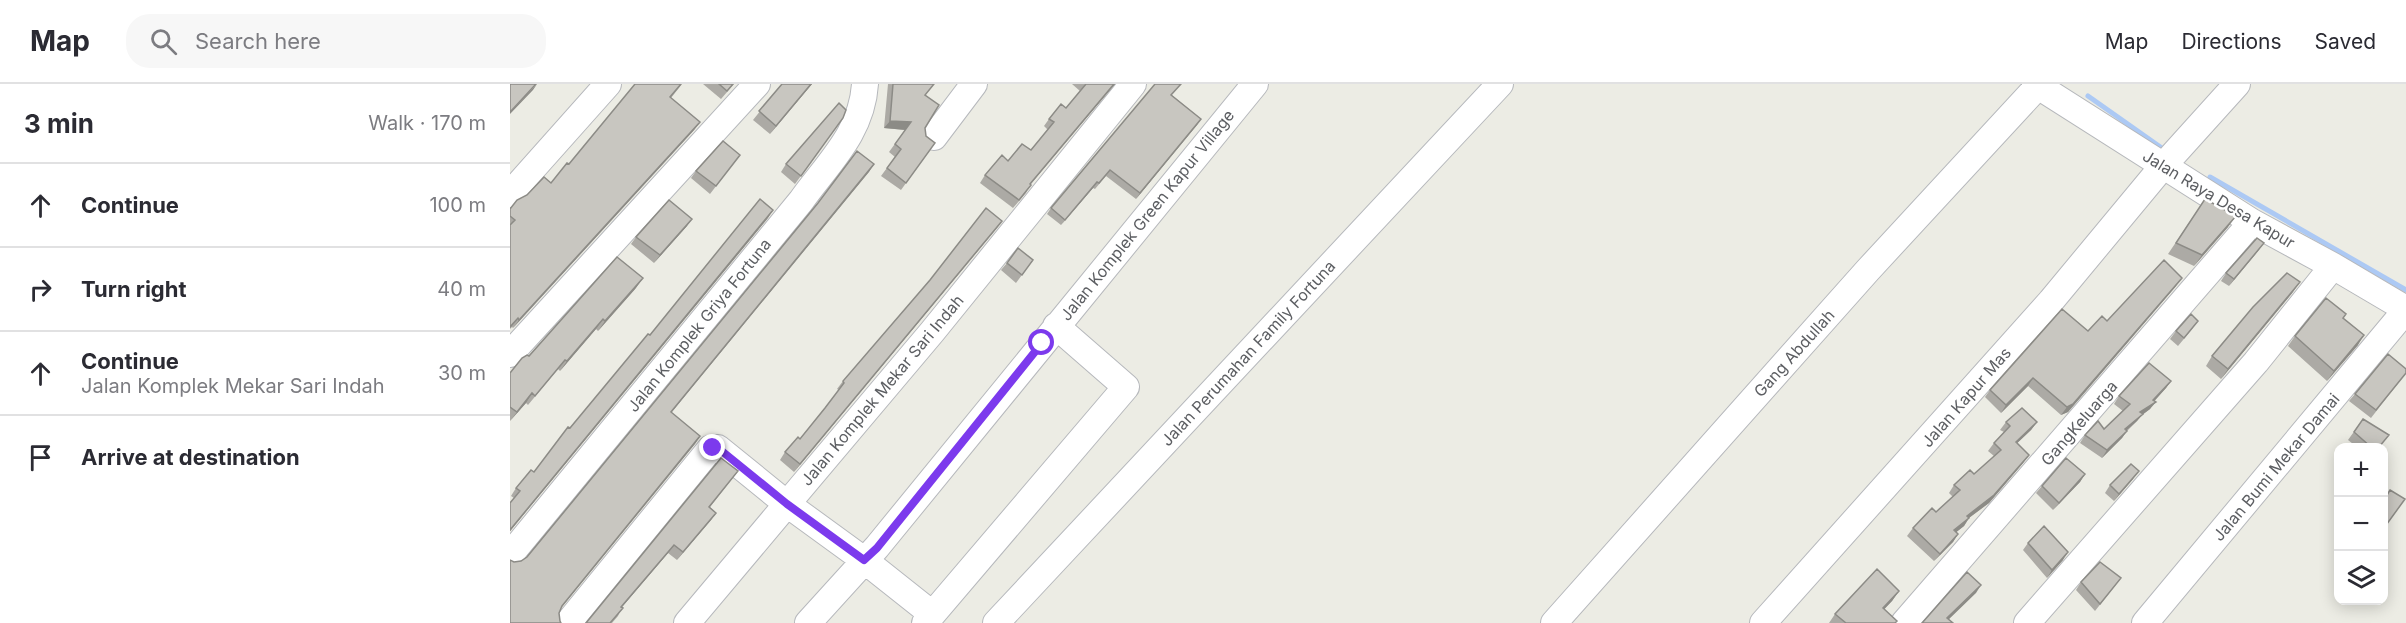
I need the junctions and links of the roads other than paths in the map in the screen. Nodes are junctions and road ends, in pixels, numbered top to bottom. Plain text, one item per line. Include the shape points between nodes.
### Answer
1 (608, 84) edge
2 (757, 84) edge
3 (865, 84) edge
4 (974, 84) edge
5 (1133, 84) edge
6 (1255, 84) edge
7 (1500, 84) edge
8 (2237, 84) edge
9 (2037, 85) edge
10 (2072, 92) edge
11 (934, 136) dead end
12 (2163, 166) junction
13 (510, 194) edge
14 (2252, 222) junction
15 (2333, 266) junction
16 (2406, 310) edge
17 (1056, 326) junction
18 (510, 354) edge
19 (787, 504) junction
20 (510, 555) edge
21 (864, 560) junction
22 (929, 618) edge
23 (568, 623) edge
24 (687, 623) edge
25 (808, 623) edge
26 (996, 623) edge
27 (1554, 623) edge
28 (1763, 623) edge
29 (1904, 623) edge
30 (2027, 623) edge
31 (2145, 623) edge

1 - 13 street
2 - 18 street
3 - 20 street, Jalan Komplek Griya Fortuna via 859,118 838,152
4 - 11 street
5 - 19 street, Jalan Komplek Mekar Sari Indah
6 - 17 street, Jalan Komplek Green Kapur Village
7 - 26 street, Jalan Perumahan Family Fortuna
8 - 12 street, Jalan Kapur Mas
9 - 10 street, Jalan Raya Desa Kapur
9 - 27 street, Gang Abdullah
10 - 12 street, Jalan Raya Desa Kapur
12 - 14 street, Jalan Raya Desa Kapur
12 - 28 street, Jalan Kapur Mas via 2051,301
14 - 15 street, Jalan Raya Desa Kapur
14 - 29 street, GangKeluarga
15 - 16 street, Jalan Raya Desa Kapur
15 - 30 street via 2256,362
16 - 31 street, Jalan Bumi Mekar Damai
17 - 21 street, Jalan Komplek Green Kapur Village
17 - 22 street via 1126,387
19 - 21 street
19 - 23 street via 718,448 710,449
19 - 24 street, Jalan Komplek Mekar Sari Indah
21 - 22 street
21 - 25 street, Jalan Komplek Green Kapur Village

